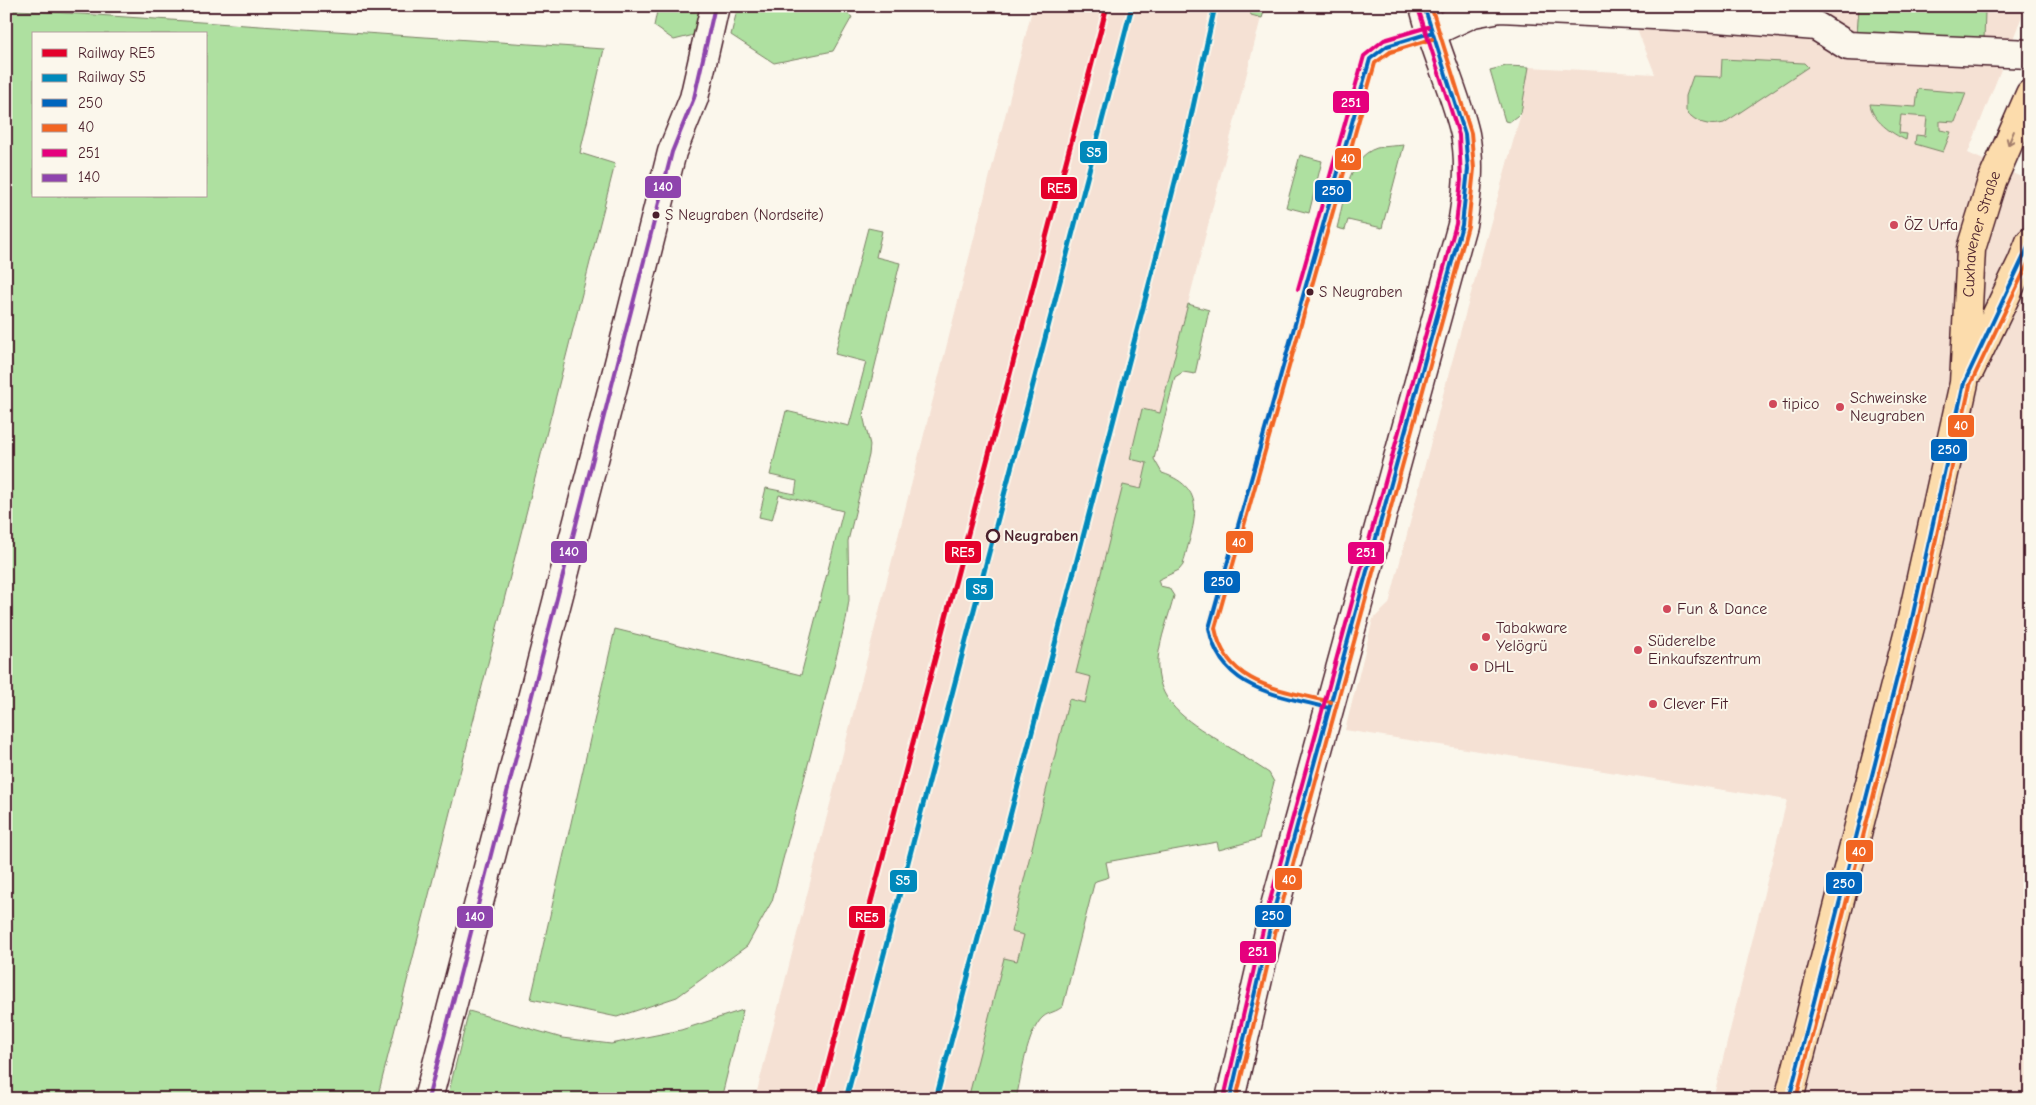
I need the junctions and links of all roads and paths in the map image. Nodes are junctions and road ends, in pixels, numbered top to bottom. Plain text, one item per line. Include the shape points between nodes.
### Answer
1 (715, 6) edge
2 (1424, 6) edge
3 (1430, 33) junction
4 (2030, 54) edge
5 (2030, 94) edge
6 (2030, 242) edge
7 (1964, 383) junction
8 (428, 1099) edge
9 (1230, 1099) edge
10 (1789, 1099) edge

1 - 8 street via 694,98 672,152
2 - 3 street
3 - 4 street via 1472,13 1500,8 1816,26 1848,46
3 - 9 street via 1465,136 1467,196 1462,225 1275,906
5 -> 7 main road, Cuxhavener Straße via 1992,181 1971,249
6 - 7 main road, Cuxhavener Straße
7 - 10 main road, Cuxhavener Straße via 1911,623

